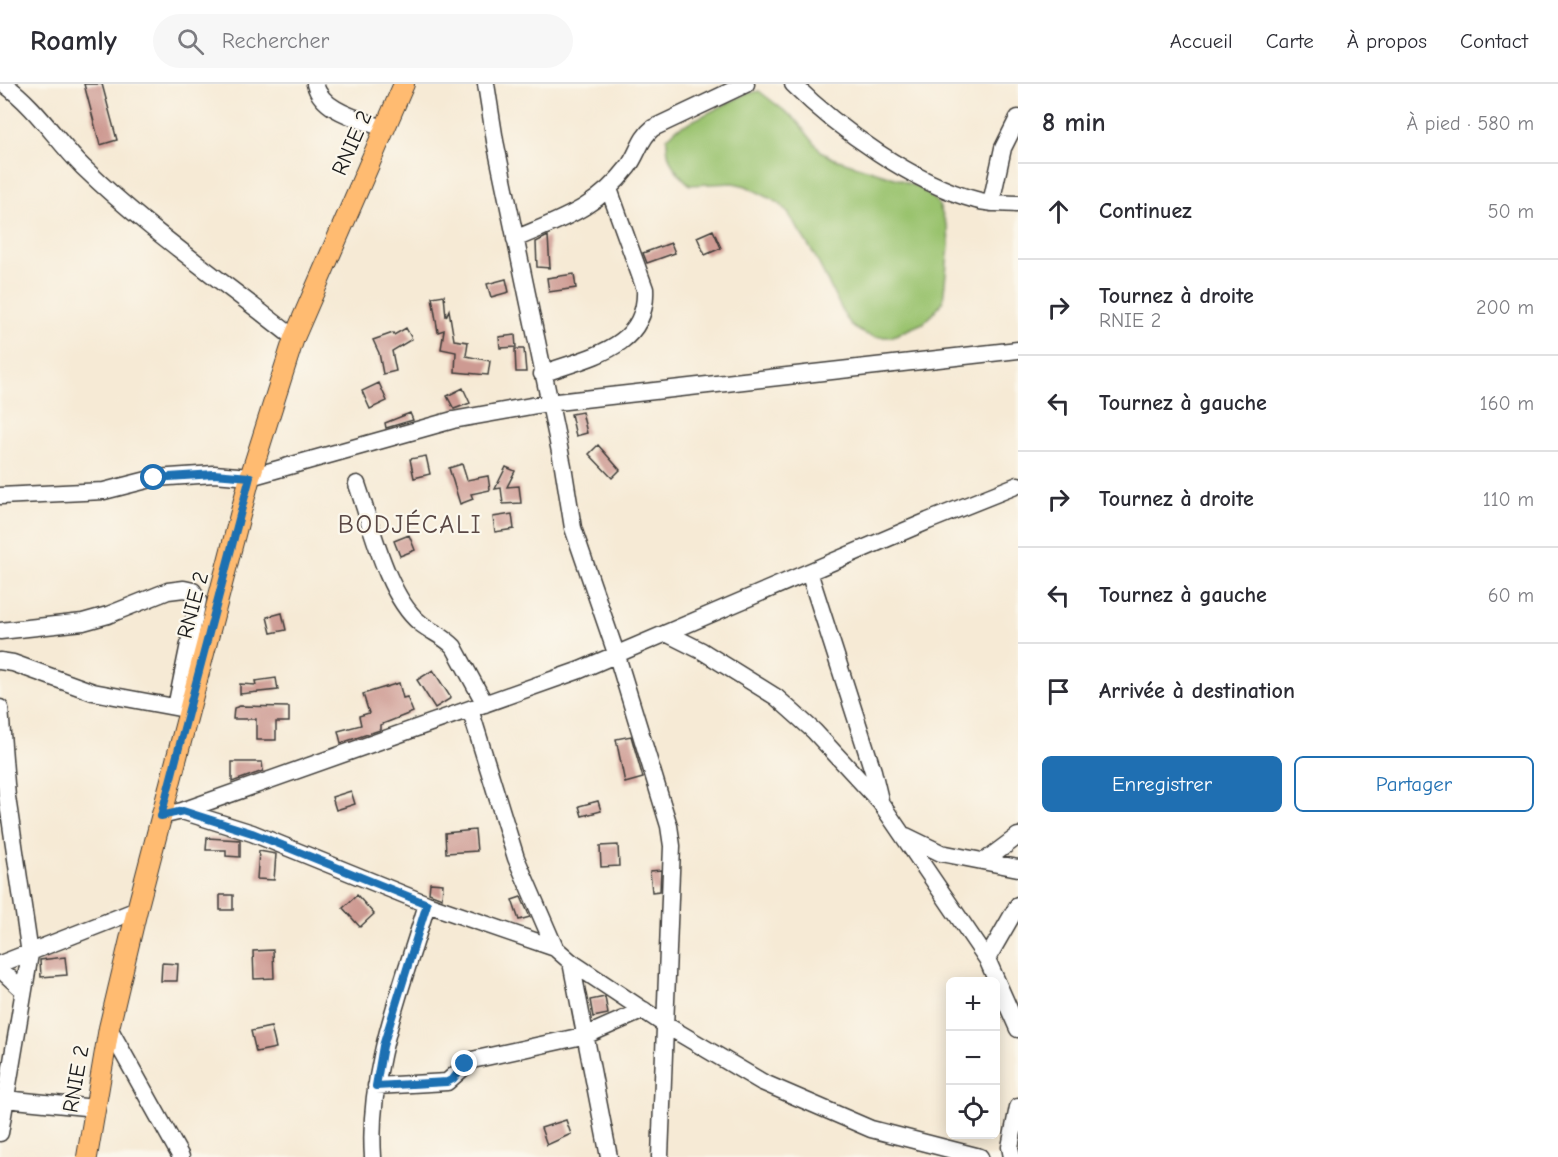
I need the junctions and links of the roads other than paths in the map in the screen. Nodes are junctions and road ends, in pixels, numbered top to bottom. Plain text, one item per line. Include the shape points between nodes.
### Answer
1 (4, 84) edge
2 (315, 84) edge
3 (405, 84) edge
4 (486, 84) edge
5 (746, 84) edge
6 (793, 84) edge
7 (1018, 118) edge
8 (385, 129) junction
9 (1014, 139) edge
10 (609, 189) junction
11 (991, 202) junction
12 (1018, 204) edge
13 (515, 239) junction
14 (294, 338) junction
15 (1018, 350) edge
16 (542, 374) junction
17 (548, 403) junction
18 (250, 477) junction
19 (357, 484) dead end
20 (1018, 485) edge
21 (0, 496) edge
22 (808, 572) junction
23 (0, 631) edge
24 (666, 633) junction
25 (617, 656) junction
26 (0, 661) edge
27 (477, 706) junction
28 (0, 708) edge
29 (182, 708) junction
30 (880, 802) junction
31 (183, 811) junction
32 (161, 816) junction
33 (905, 835) junction
34 (1018, 836) edge
35 (986, 860) junction
36 (1018, 868) edge
37 (427, 904) junction
38 (1018, 905) edge
39 (137, 910) junction
40 (555, 948) junction
41 (30, 954) junction
42 (987, 959) junction
43 (571, 962) junction
44 (0, 964) edge
45 (0, 969) edge
46 (22, 988) junction
47 (644, 1010) junction
48 (664, 1024) junction
49 (110, 1028) junction
50 (1018, 1029) edge
51 (587, 1035) junction
52 (376, 1086) junction
53 (5, 1099) junction
54 (1018, 1107) edge
55 (95, 1108) junction
56 (0, 1133) edge
57 (87, 1157) edge
58 (181, 1157) edge
59 (373, 1157) edge
60 (609, 1157) edge
61 (660, 1157) edge
62 (980, 1157) edge
63 (1012, 1157) edge

1 - 14 street via 37,113 83,166
2 - 8 street via 330,106
3 - 8 main road, RNIE 2 / RNIE 2
4 - 13 street
5 - 10 street via 645,134 629,165
6 - 11 street via 878,153 919,176 975,200
7 - 9 street
8 - 14 main road, RNIE 2 / RNIE 2
9 - 11 street via 1003,148
10 - 13 street via 585,209
10 - 16 street via 645,289 646,303 628,339
11 - 12 street
13 - 16 street
14 - 18 main road, RNIE 2 / RNIE 2
15 - 17 street
16 - 17 street
17 - 18 street via 453,420
17 - 25 street via 573,528
18 - 21 street via 214,474 154,478 104,491
18 - 29 main road, RNIE 2 / RNIE 2
19 - 27 street via 391,584 419,623 454,647
20 - 22 street
22 - 24 street
22 - 30 street
23 - 29 street via 83,622 168,591 193,591 198,600
24 - 25 street
24 - 30 street via 776,697 814,731
25 - 27 street
25 - 48 street via 672,846
26 - 29 street via 93,692
27 - 31 street
27 - 40 street via 516,858
28 - 41 street via 7,797
29 - 32 main road, RNIE 2 / RNIE 2
30 - 33 street
31 - 32 street
31 - 37 street via 252,833
32 - 39 main road, RNIE 2 / RNIE 2
33 - 35 street via 941,853
33 - 42 street
34 - 35 street
35 - 36 street
37 - 40 street
37 - 52 street via 383,1046
38 - 42 street
39 - 41 street
39 - 49 main road, RNIE 2 / RNIE 2
40 - 43 street
41 - 44 street
41 - 46 street
42 - 50 street
43 - 47 street
43 - 51 street
45 - 46 street
46 - 53 street
47 - 48 street
47 - 51 street
48 - 61 street
48 - 62 street via 762,1082 871,1129
49 - 55 main road, RNIE 2 / RNIE 2
49 - 58 street
51 - 52 street via 472,1060 447,1082
51 - 60 street
52 - 59 street
53 - 55 street
53 - 56 street
54 - 63 street via 1010,1148
55 - 57 main road, RNIE 2 / RNIE 2

